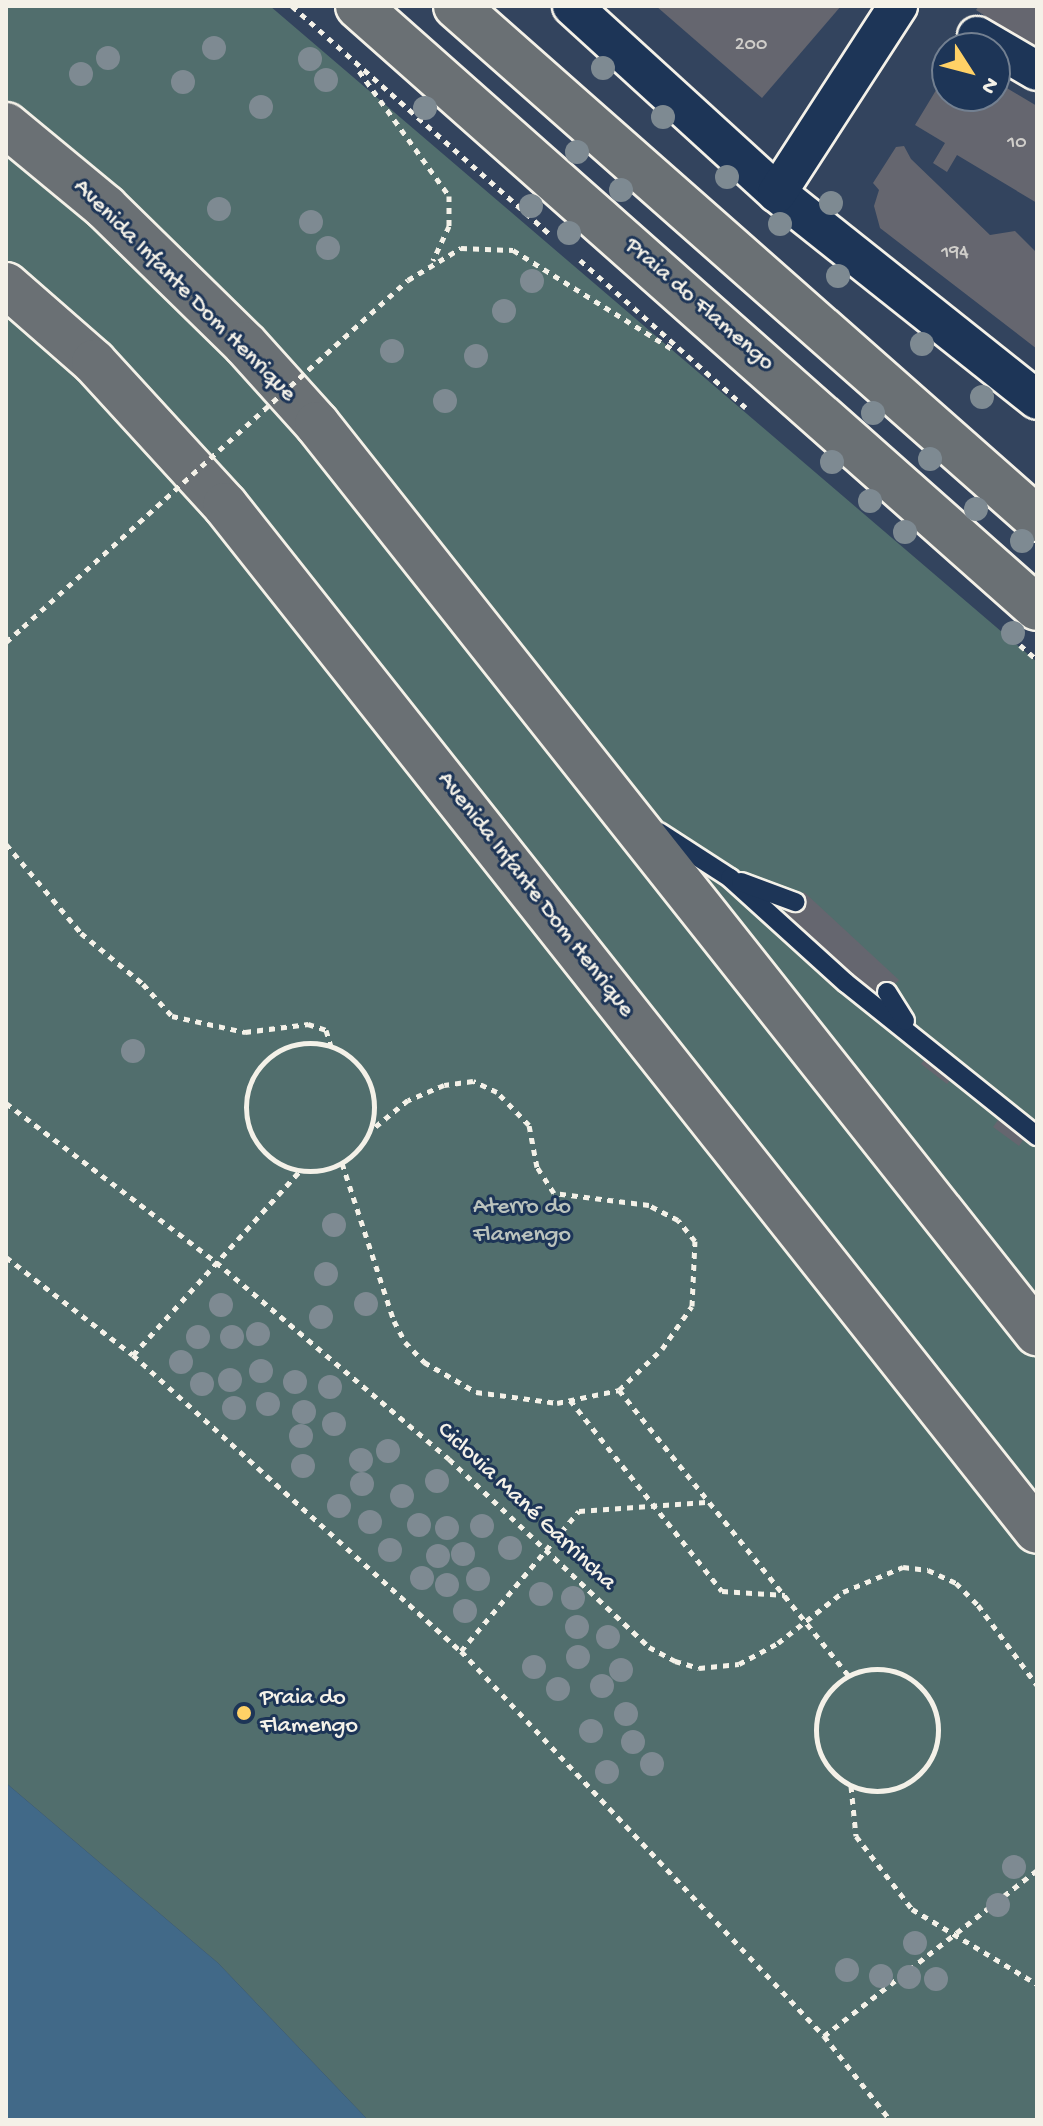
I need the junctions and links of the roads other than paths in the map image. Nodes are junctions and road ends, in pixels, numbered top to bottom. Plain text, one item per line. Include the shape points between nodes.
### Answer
1 (358, 6) edge
2 (456, 6) edge
3 (572, 6) edge
4 (898, 6) edge
5 (1011, 56) edge
6 (1037, 71) edge
7 (6, 125) edge
8 (777, 193) junction
9 (6, 285) edge
10 (1036, 398) edge
11 (1037, 519) edge
12 (1037, 608) edge
13 (629, 813) junction
14 (730, 878) junction
15 (795, 902) dead end
16 (887, 992) dead end
17 (911, 1030) junction
18 (1037, 1136) edge
19 (1037, 1333) edge
20 (1037, 1531) edge

1 - 12 main road, Praia do Flamengo
2 - 11 main road
3 - 8 street
4 - 8 street
5 - 6 street
7 - 13 main road, Avenida Infante Dom Henrique via 105,207 245,344 317,424
8 - 10 street
9 - 20 main road, Avenida Infante Dom Henrique via 94,362 225,505
13 - 14 lane
13 - 19 main road, Avenida Infante Dom Henrique
14 - 15 lane
14 - 17 lane via 846,983
16 - 17 lane
17 - 18 lane

